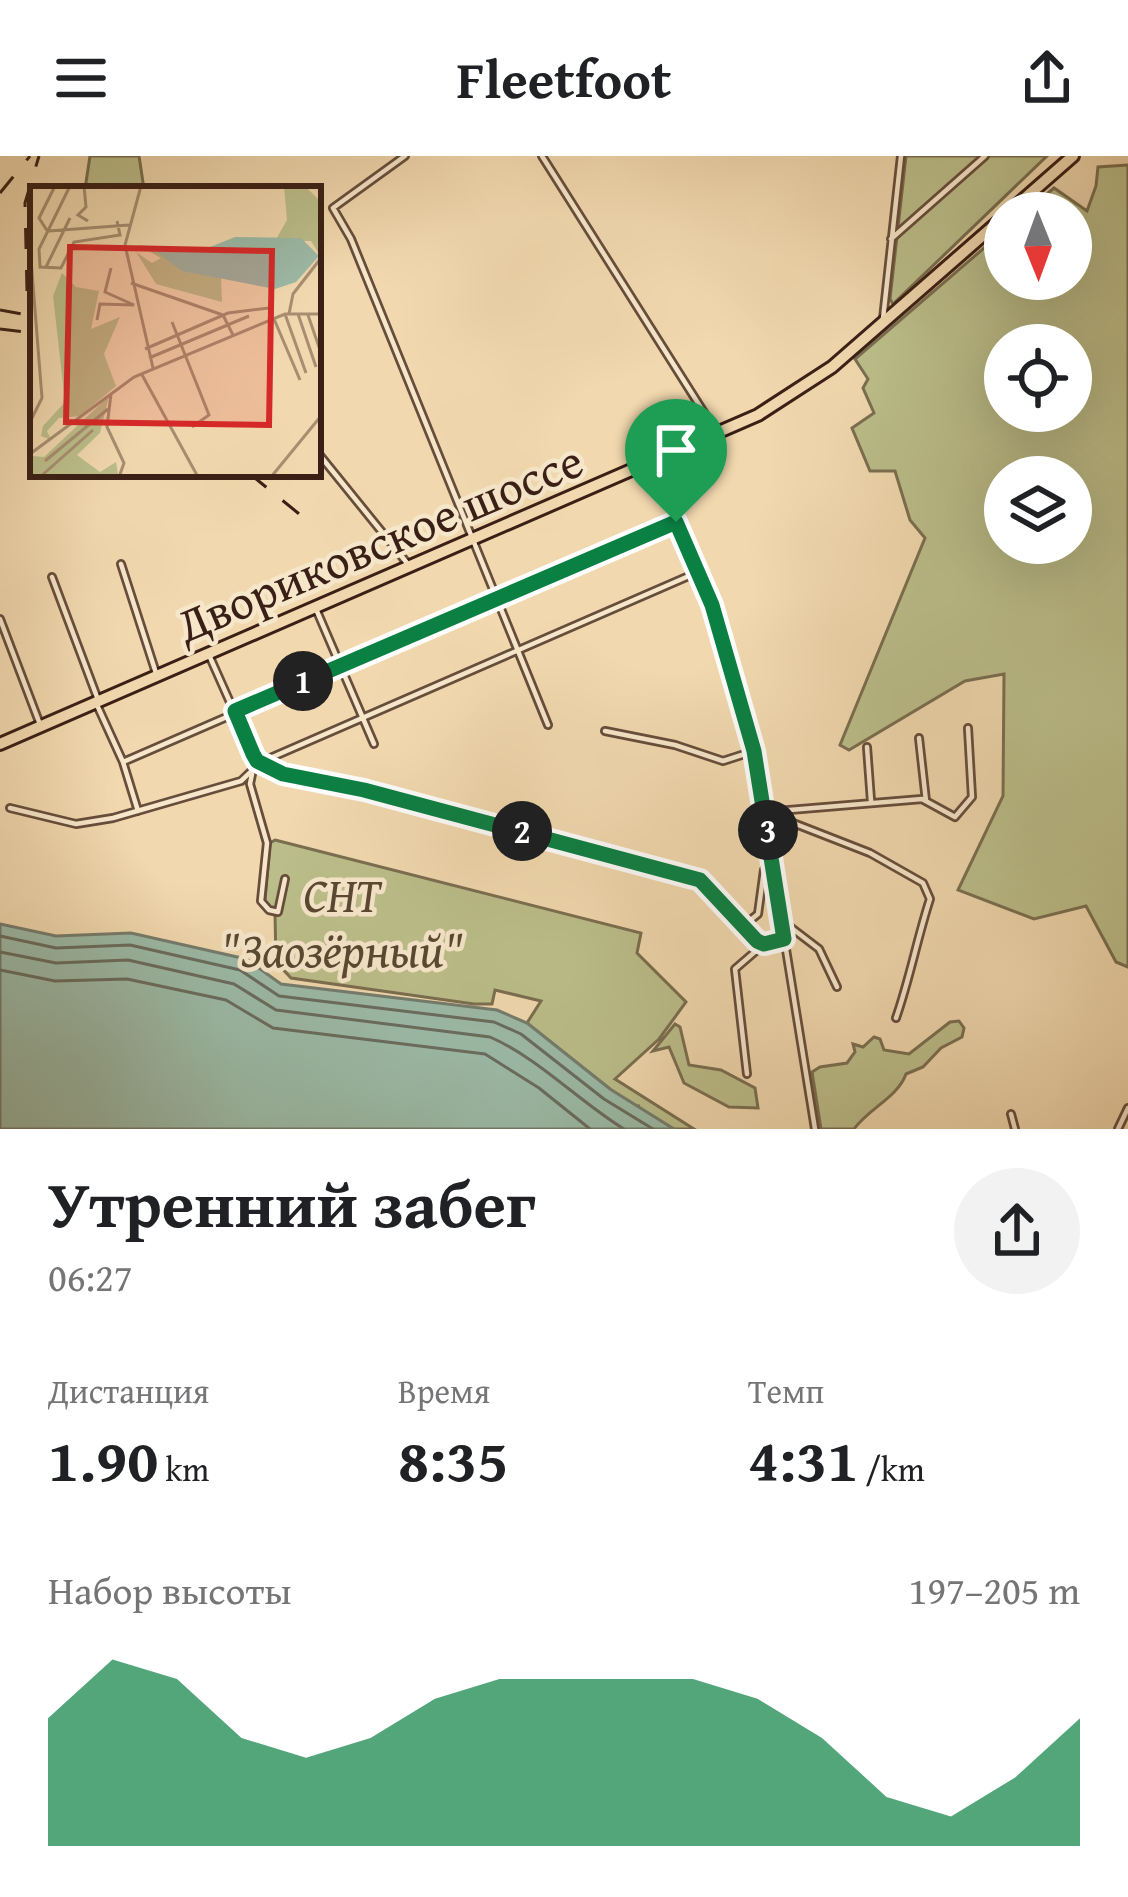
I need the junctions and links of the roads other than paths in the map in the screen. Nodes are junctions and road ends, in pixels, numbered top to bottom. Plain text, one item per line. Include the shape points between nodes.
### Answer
1 (405, 156) edge
2 (542, 156) edge
3 (901, 156) edge
4 (985, 156) edge
5 (1072, 156) edge
6 (1031, 192) edge
7 (984, 234) edge
8 (890, 239) junction
9 (882, 325) junction
10 (717, 434) junction
11 (321, 457) edge
12 (652, 463) junction
13 (676, 522) junction
14 (473, 540) junction
15 (122, 564) dead end
16 (410, 568) junction
17 (698, 572) junction
18 (52, 578) dead end
19 (499, 599) junction
20 (316, 609) junction
21 (0, 619) edge
22 (518, 649) junction
23 (209, 655) junction
24 (341, 665) junction
25 (157, 677) junction
26 (97, 703) junction
27 (235, 711) junction
28 (363, 716) junction
29 (548, 725) dead end
30 (41, 727) junction
31 (968, 728) dead end
32 (605, 731) dead end
33 (920, 737) dead end
34 (374, 744) dead end
35 (0, 745) edge
36 (867, 747) dead end
37 (754, 751) junction
38 (123, 762) junction
39 (261, 762) junction
40 (252, 774) junction
41 (926, 801) junction
42 (871, 803) junction
43 (10, 808) dead end
44 (138, 812) junction
45 (765, 812) junction
46 (772, 859) junction
47 (285, 879) dead end
48 (781, 920) junction
49 (743, 927) junction
50 (784, 939) junction
51 (764, 944) junction
52 (837, 987) dead end
53 (896, 1018) dead end
54 (747, 1074) dead end
55 (1128, 1108) edge
56 (1012, 1114) dead end
57 (815, 1129) edge
58 (1015, 1129) edge
59 (1118, 1129) edge

1 - 14 street via 333,208
2 - 10 street
3 - 8 street
4 - 8 street
5 - 6 main road, Двориковское шоссе
7 - 9 main road, Двориковское шоссе
8 - 9 street
9 - 10 main road, Двориковское шоссе via 802,389
10 - 12 main road, Двориковское шоссе
11 - 16 street
12 - 13 street
12 - 14 main road, Двориковское шоссе
13 - 17 street
13 - 19 street
14 - 16 main road, Двориковское шоссе
14 - 19 street
15 - 25 street
16 - 20 main road, Двориковское шоссе
17 - 22 street
17 - 37 street
18 - 26 street
19 - 22 street
19 - 24 street
20 - 23 main road, Двориковское шоссе
20 - 24 street
21 - 30 street
22 - 28 street
22 - 29 street
23 - 25 main road, Двориковское шоссе
23 - 27 street
24 - 27 street
24 - 28 street
25 - 26 main road, Двориковское шоссе
26 - 30 main road, Двориковское шоссе
26 - 38 street
27 - 38 street
27 - 39 street
28 - 34 street
28 - 39 street
30 - 35 main road, Двориковское шоссе
31 - 41 street via 972,796 955,817
32 - 37 street via 723,761
33 - 41 street
36 - 42 street
37 - 45 street
38 - 44 street
39 - 40 street
39 - 49 street via 700,880
40 - 44 street
40 - 47 street via 267,844 261,901 268,910 278,912
41 - 42 street
42 - 45 street
43 - 44 street via 76,824
45 - 46 street
45 - 53 street via 923,883 930,899
46 - 48 street
46 - 49 street via 758,914
48 - 50 street
48 - 52 street via 819,949
49 - 51 street
50 - 51 street
50 - 57 street
51 - 54 street via 736,969
55 - 59 street
56 - 58 street

